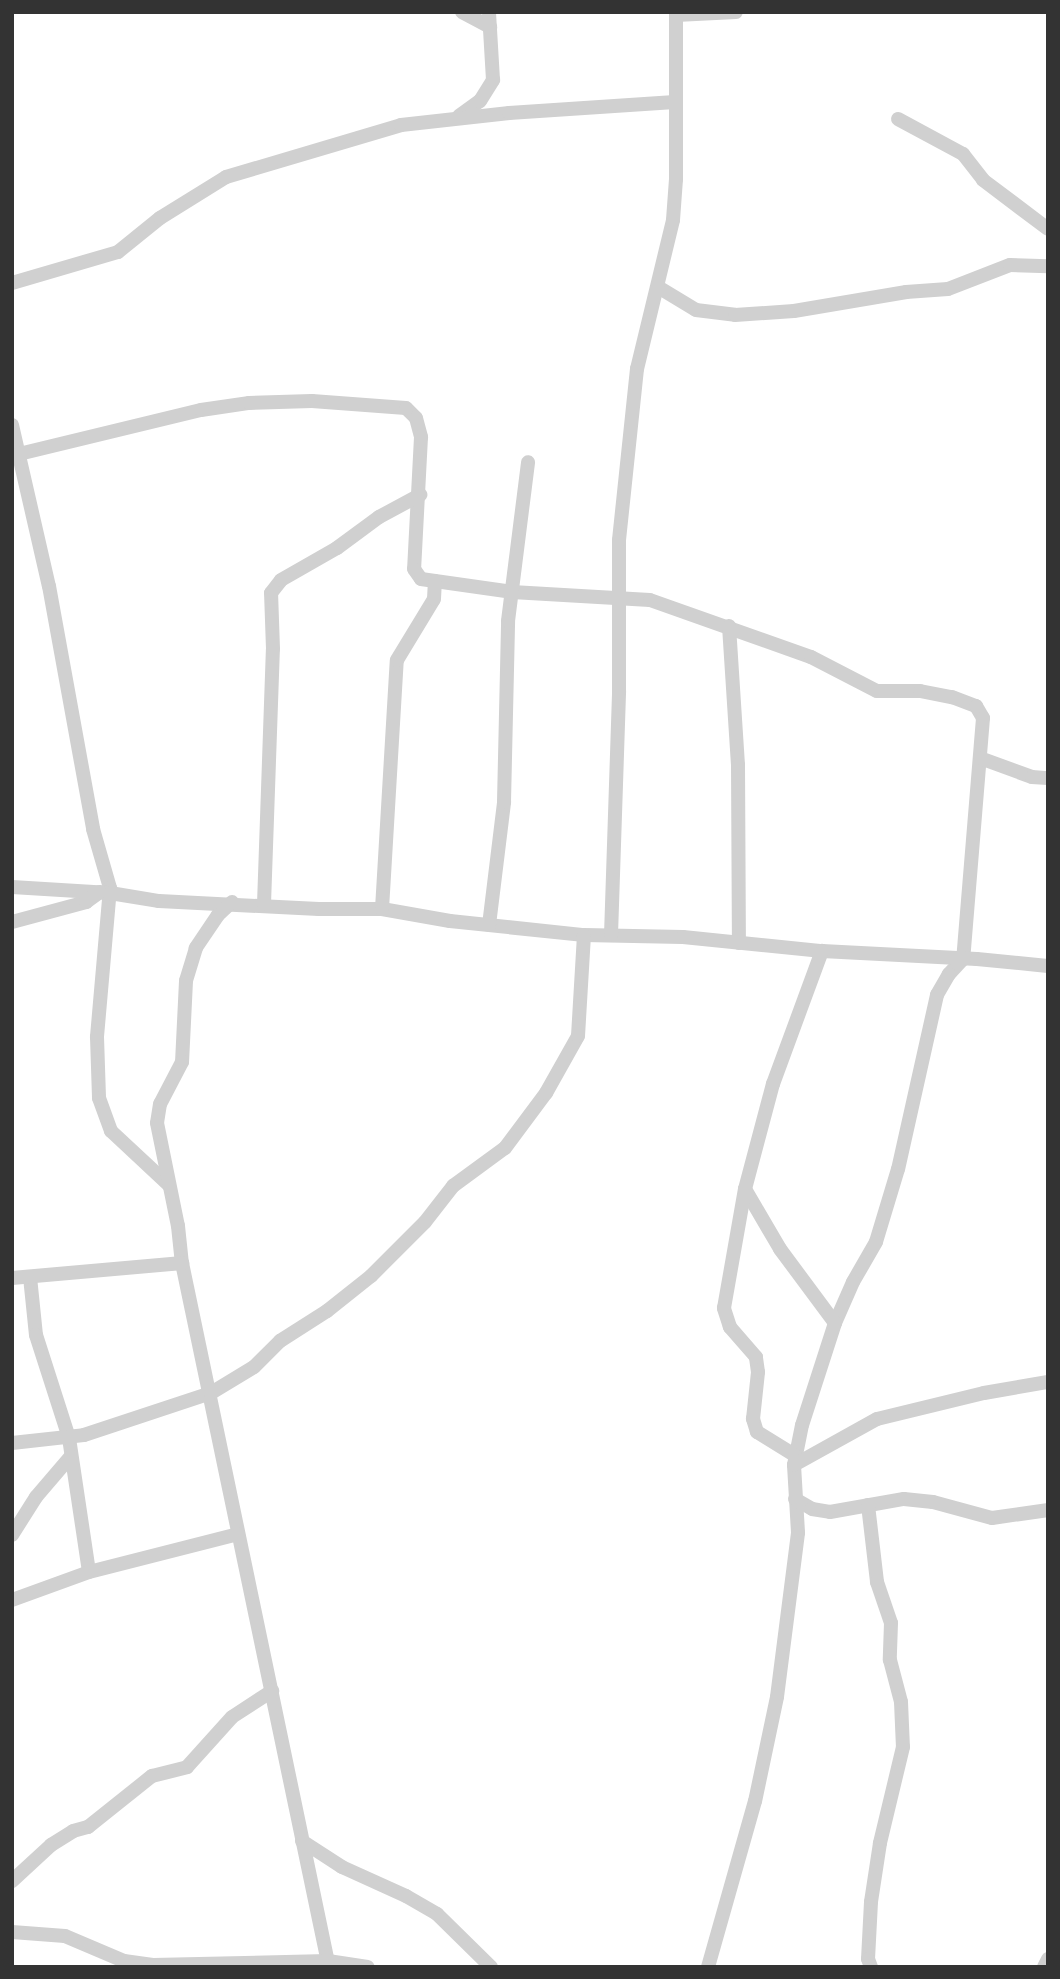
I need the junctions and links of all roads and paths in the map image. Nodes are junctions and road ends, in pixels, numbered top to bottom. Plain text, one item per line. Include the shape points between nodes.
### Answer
1 (462, 12) edge
2 (736, 12) edge
3 (676, 14) edge
4 (490, 20) edge
5 (675, 102) junction
6 (458, 117) junction
7 (898, 119) dead end
8 (1048, 229) edge
9 (1048, 266) edge
10 (12, 283) edge
11 (658, 287) junction
12 (12, 425) edge
13 (19, 454) junction
14 (528, 462) dead end
15 (420, 495) junction
16 (435, 581) junction
17 (512, 592) junction
18 (617, 598) junction
19 (729, 626) junction
20 (980, 758) junction
21 (1048, 778) edge
22 (12, 887) edge
23 (105, 892) junction
24 (232, 902) junction
25 (264, 904) junction
26 (383, 909) junction
27 (12, 922) edge
28 (489, 925) junction
29 (584, 935) junction
30 (611, 935) junction
31 (738, 943) junction
32 (822, 951) junction
33 (963, 959) junction
34 (1048, 966) edge
35 (169, 1185) junction
36 (745, 1189) junction
37 (182, 1263) junction
38 (30, 1277) junction
39 (12, 1278) edge
40 (835, 1323) junction
41 (1048, 1382) edge
42 (211, 1393) junction
43 (69, 1438) junction
44 (12, 1443) edge
45 (71, 1455) junction
46 (795, 1461) junction
47 (795, 1499) junction
48 (867, 1506) junction
49 (1048, 1510) edge
50 (238, 1534) junction
51 (12, 1535) edge
52 (89, 1572) junction
53 (12, 1600) edge
54 (272, 1691) junction
55 (302, 1841) junction
56 (12, 1881) edge
57 (12, 1932) edge
58 (1048, 1959) edge
59 (328, 1964) edge
60 (368, 1967) edge
61 (491, 1967) edge
62 (708, 1967) edge
63 (871, 1967) edge
64 (1044, 1967) edge

1 - 4 street
2 - 3 street
3 - 5 street
4 - 6 street via 493,80 480,101
5 - 6 street
5 - 11 street via 673,220
6 - 10 street via 401,125 226,177 160,218 118,252
7 - 8 street via 963,155 983,180
9 - 11 street via 1010,265 948,289 735,315 695,310
11 - 18 street via 637,369
12 - 13 street
13 - 15 street via 201,410 249,403 397,405 413,412 419,428
13 - 23 street via 50,586
14 - 17 street
15 - 16 street via 414,569 421,579
15 - 25 street via 281,580 271,593
16 - 17 street
16 - 26 street via 434,599 397,660
17 - 18 street
17 - 28 street via 504,802
18 - 19 street via 650,600
18 - 30 street via 619,691
19 - 20 street via 811,657 877,691 920,691 976,706 983,718
19 - 31 street via 737,765
20 - 21 street via 1032,777
20 - 33 street
22 - 23 street
23 - 24 street via 159,901
23 - 27 street via 86,902
23 - 35 street via 97,1037 99,1098 111,1130
24 - 25 street
24 - 35 street via 196,948 186,981 182,1062 158,1114
25 - 26 street
26 - 28 street
28 - 29 street
29 - 30 street
29 - 42 street via 578,1036 546,1093 505,1148 453,1186 425,1222 371,1276 280,1341 254,1367
30 - 31 street
31 - 32 street
32 - 33 street
32 - 36 street via 773,1084
33 - 34 street
33 - 40 street via 937,995 877,1242
35 - 37 street
36 - 40 street via 780,1248
36 - 46 street via 724,1308 730,1326 756,1357 753,1419 757,1432
37 - 38 street
37 - 42 street
38 - 39 street
38 - 43 street via 36,1335
40 - 46 street
41 - 46 street via 877,1419
42 - 43 street
42 - 50 street
43 - 44 street
43 - 45 street
45 - 51 street
45 - 52 street
46 - 47 street
47 - 48 street via 830,1512
47 - 62 street via 798,1533 777,1696 755,1801
48 - 49 street via 904,1499 992,1518
48 - 63 street via 877,1582 891,1623 890,1660 901,1702 903,1747 871,1902
50 - 52 street
50 - 54 street
52 - 53 street
54 - 55 street
54 - 56 street via 232,1717 187,1767 152,1776 88,1826 51,1845
55 - 59 street
55 - 61 street via 342,1867 437,1914
57 - 59 street via 65,1936 124,1961 153,1965
58 - 64 street
59 - 60 street

